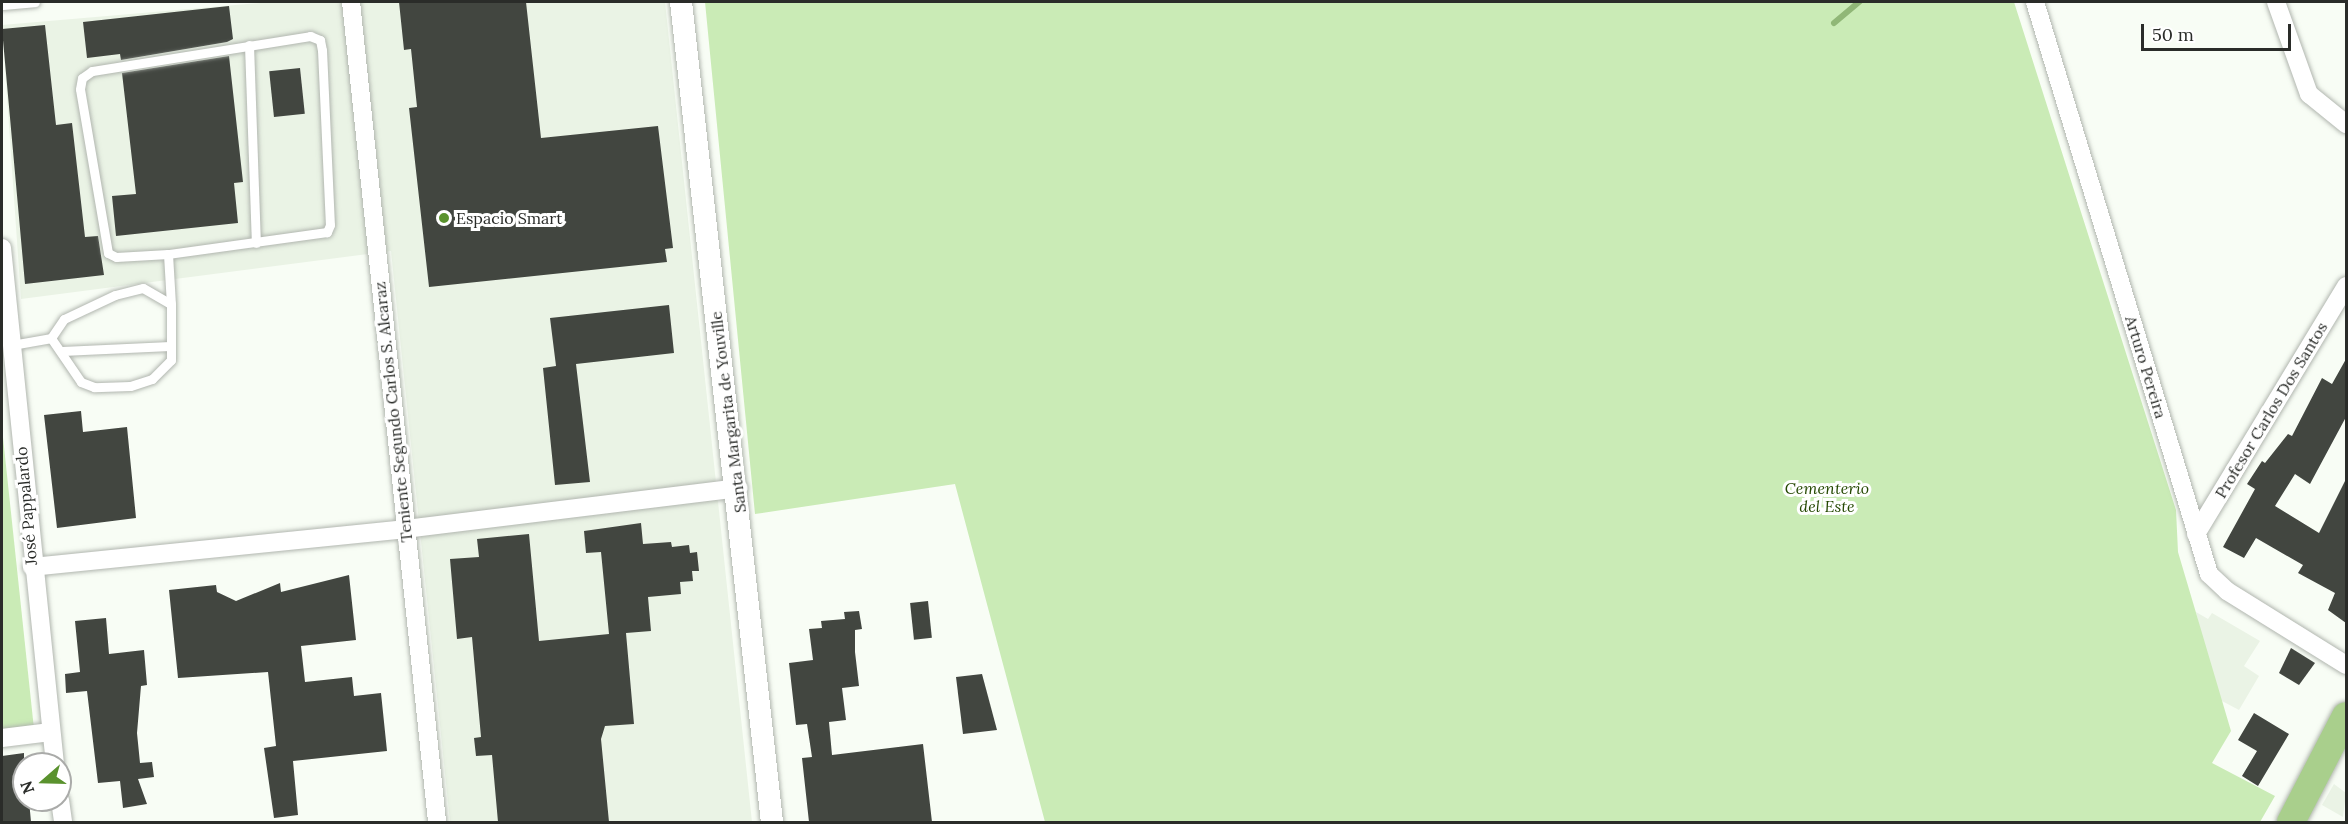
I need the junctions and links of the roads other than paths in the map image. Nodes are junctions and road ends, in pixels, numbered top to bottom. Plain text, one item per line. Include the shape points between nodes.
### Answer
1 (35, 2) edge
2 (351, 2) edge
3 (681, 2) edge
4 (2036, 2) edge
5 (2276, 2) edge
6 (2, 5) edge
7 (249, 45) junction
8 (2346, 124) edge
9 (256, 243) junction
10 (2, 248) edge
11 (168, 254) junction
12 (2346, 286) edge
13 (171, 304) junction
14 (51, 338) junction
15 (12, 345) junction
16 (170, 346) junction
17 (62, 351) junction
18 (738, 488) junction
19 (405, 529) junction
20 (2196, 534) junction
21 (32, 567) junction
22 (2346, 665) edge
23 (2346, 716) edge
24 (51, 732) junction
25 (2, 738) edge
26 (54, 752) edge
27 (437, 822) edge
28 (772, 822) edge
29 (2291, 822) edge

1 - 6 lane
2 - 19 street, Teniente Segundo Carlos S. Alcaraz
3 - 18 street, Santa Margarita de Youville
4 - 20 street, Arturo Pereira
5 - 8 street via 2309,94
7 - 9 lane
7 - 9 lane via 310,36 320,40 330,225 322,234
7 - 11 lane via 92,71 82,78 80,89 104,245 116,257
9 - 11 lane
10 - 15 street, José Pappalardo
11 - 13 lane
12 - 20 street, Profesor Carlos Dos Santos
13 - 14 lane via 143,288 116,295 64,320
13 - 16 lane
14 - 15 lane
14 - 17 lane
15 - 21 street, José Pappalardo
16 - 17 lane
16 - 17 lane via 171,360 161,372 130,386 93,387 81,382
18 - 19 street
18 - 28 street, Santa Margarita de Youville
19 - 21 street
19 - 27 street, Teniente Segundo Carlos S. Alcaraz
20 - 22 street, Arturo Pereira via 2209,574 2226,591
21 - 24 street, José Pappalardo
23 - 29 main road
24 - 25 street
24 - 26 street, José Pappalardo

